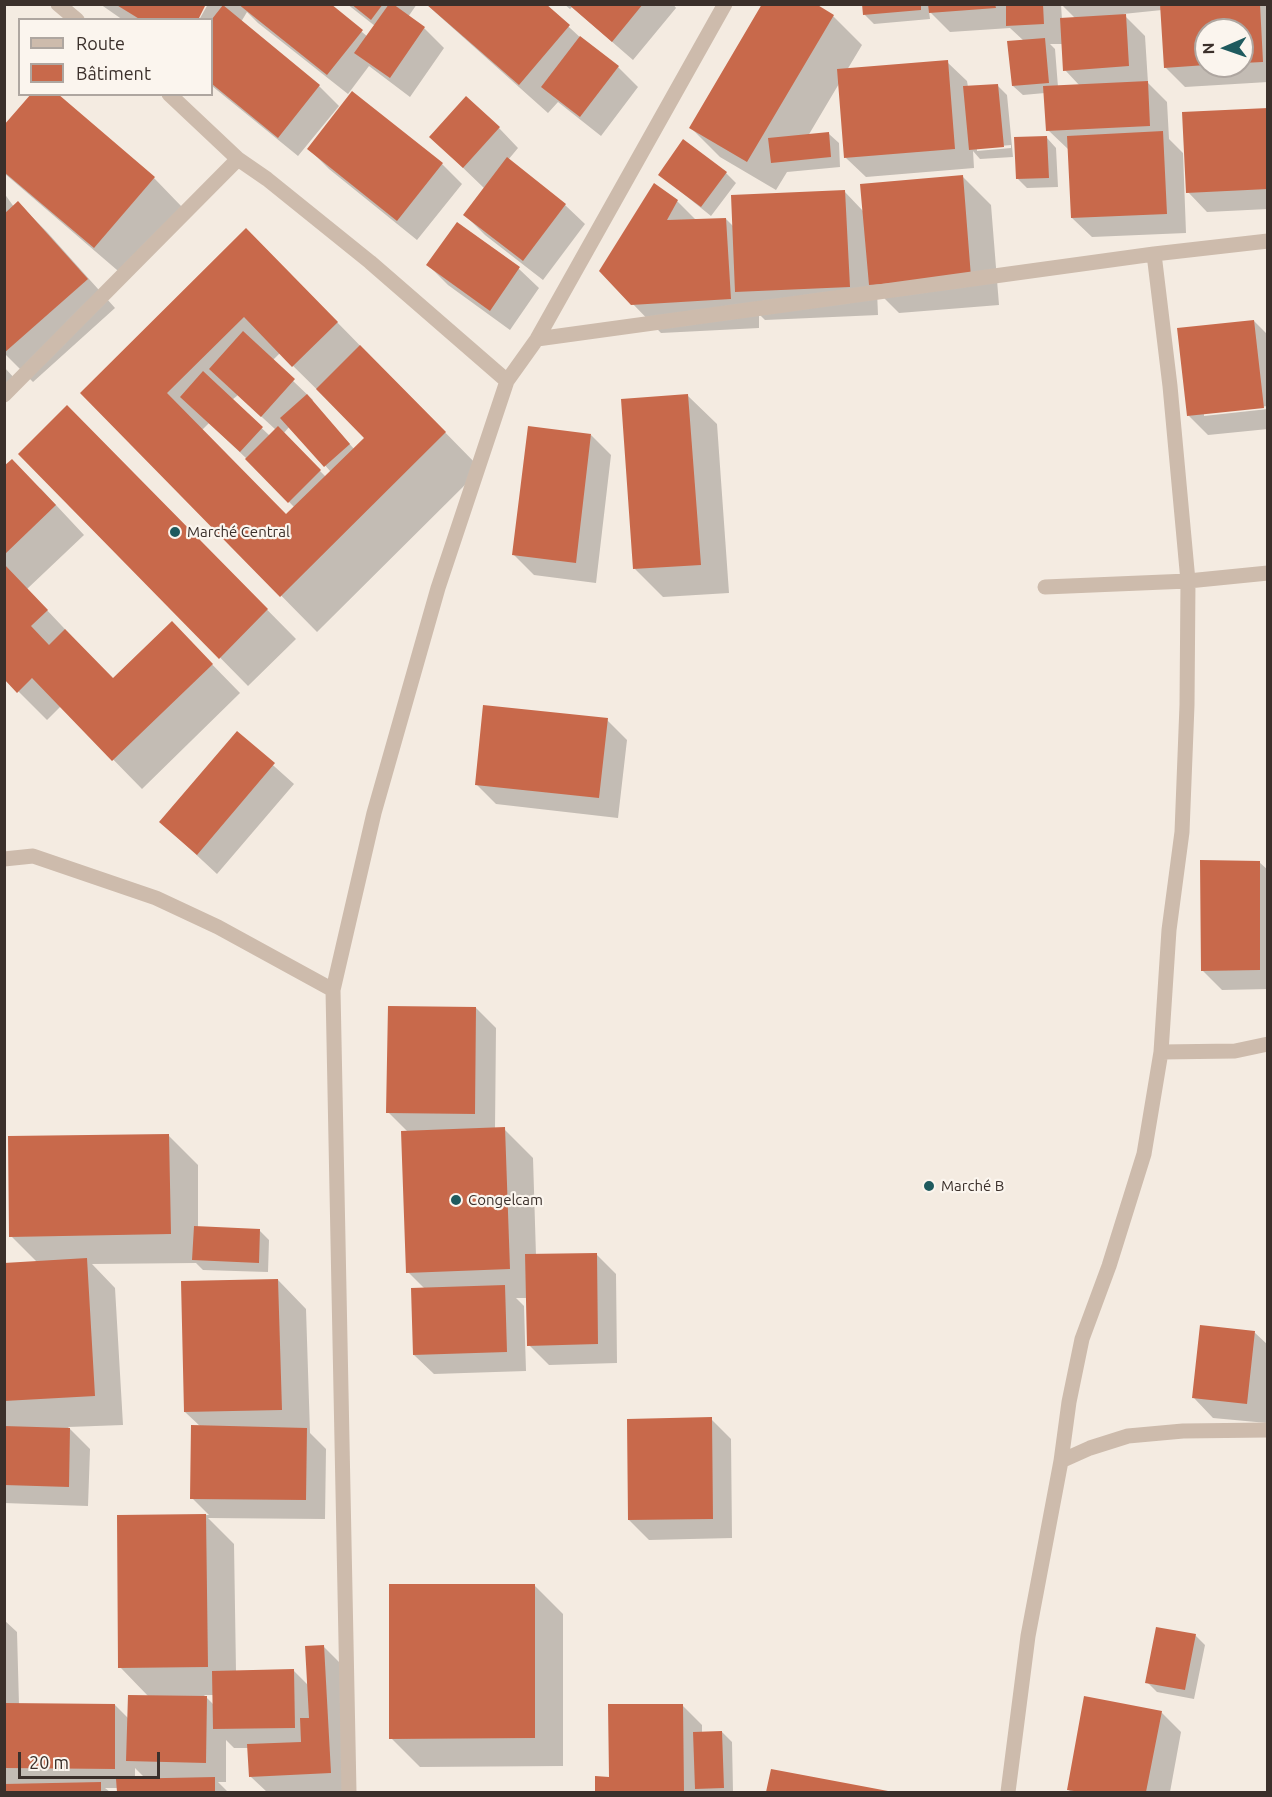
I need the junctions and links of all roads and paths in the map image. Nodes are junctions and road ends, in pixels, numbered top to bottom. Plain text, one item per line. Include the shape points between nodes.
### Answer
1 (58, 4) edge
2 (725, 4) edge
3 (75, 18) edge
4 (171, 96) edge
5 (238, 159) junction
6 (1268, 241) edge
7 (1154, 254) junction
8 (537, 339) junction
9 (507, 381) junction
10 (4, 395) edge
11 (1268, 573) edge
12 (1188, 581) junction
13 (1045, 587) dead end
14 (4, 859) edge
15 (333, 990) junction
16 (1268, 1044) edge
17 (1161, 1052) junction
18 (1268, 1430) edge
19 (1061, 1461) junction
20 (349, 1792) edge
21 (1008, 1792) edge

1 - 3 street
2 - 8 street
4 - 5 street
5 - 9 street via 370,262
5 - 10 street
6 - 7 street
7 - 8 street
7 - 12 street
8 - 9 street
9 - 15 street via 435,599 374,813
11 - 12 street
12 - 13 street
12 - 17 street via 1182,832 1168,930
14 - 15 street via 33,856 156,898
15 - 20 street
16 - 17 street via 1235,1051
17 - 19 street via 1144,1154 1082,1339
18 - 19 street via 1128,1436
19 - 21 street via 1028,1636

